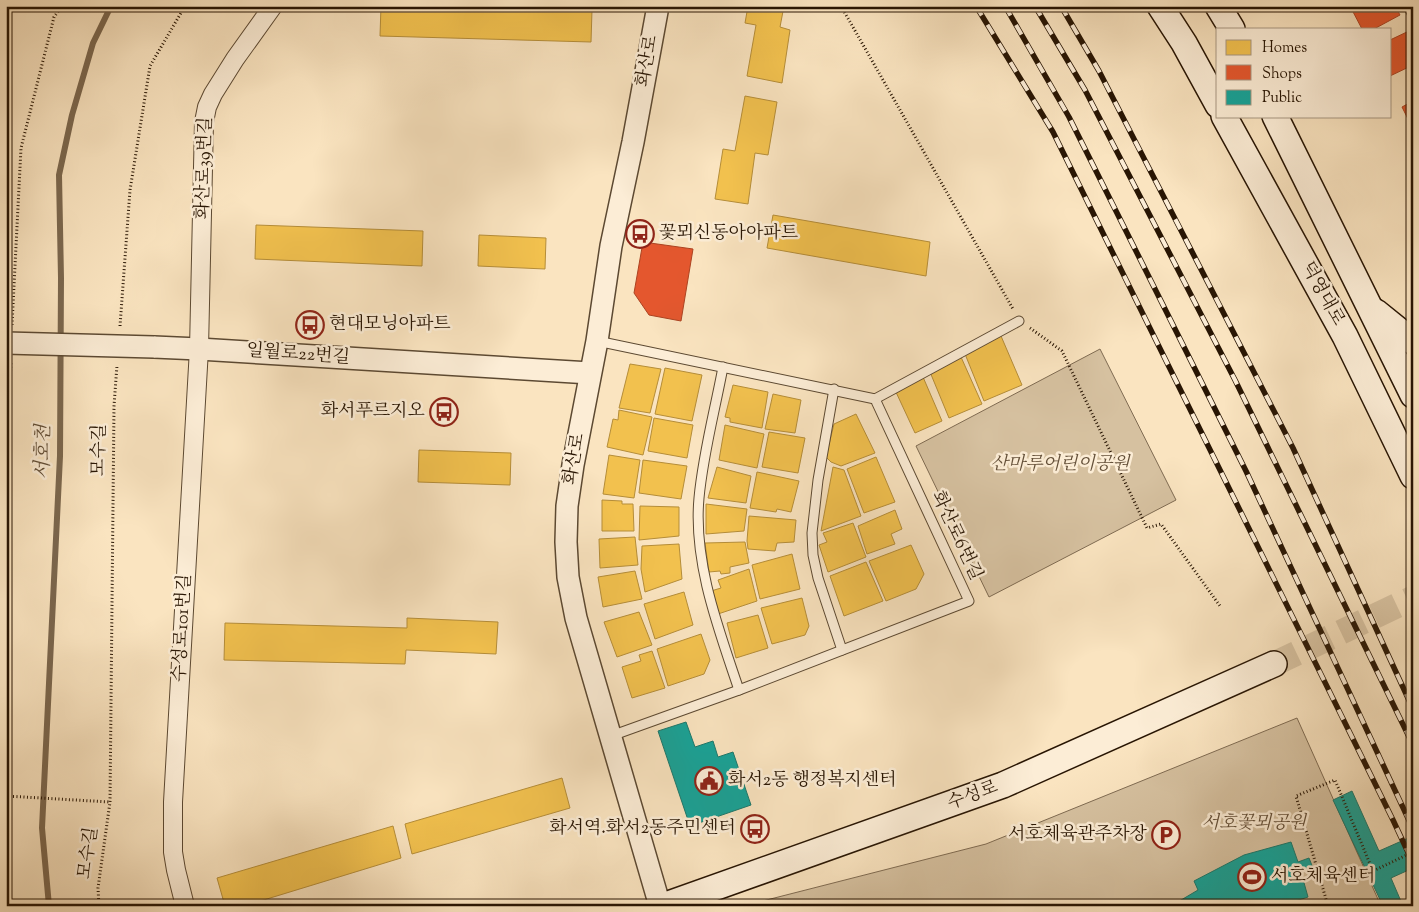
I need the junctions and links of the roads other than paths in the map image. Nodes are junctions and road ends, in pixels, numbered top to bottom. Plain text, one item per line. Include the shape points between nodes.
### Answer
1 (273, 6) edge
2 (658, 6) edge
3 (1160, 6) edge
4 (1218, 6) edge
5 (1408, 6) edge
6 (1413, 16) edge
7 (1231, 28) edge
8 (1216, 101) edge
9 (1225, 118) edge
10 (1276, 118) edge
11 (1368, 305) junction
12 (1019, 320) dead end
13 (597, 341) junction
14 (10, 342) edge
15 (1413, 342) edge
16 (199, 349) junction
17 (723, 367) junction
18 (590, 373) junction
19 (834, 389) junction
20 (1413, 395) edge
21 (874, 399) junction
22 (1413, 476) edge
23 (842, 650) junction
24 (1274, 664) tunnel mouth
25 (739, 690) junction
26 (611, 736) junction
27 (185, 906) edge
28 (662, 906) edge

1 - 16 street, 화산로39번길 via 235,59 207,108 204,122
2 - 13 street, 화산로 via 611,246
3 - 8 main road
4 - 7 main road
5 - 6 lane
9 - 22 main road, 덕영대로 via 1345,336
10 - 11 main road, 덕영대로
11 - 15 main road
11 - 20 main road, 덕영대로
12 - 21 lane
13 - 17 lane
13 - 18 street, 화산로
14 - 16 street, 일월로22번길, bridge
16 - 18 street, 일월로22번길
16 - 27 street, 수성로101번길 via 173,811 173,852
17 - 19 lane
17 - 25 lane via 698,515 700,548 712,607
18 - 26 street, 화산로 via 567,506 567,560 576,618
19 - 21 lane
19 - 23 lane via 812,533 818,578
21 - 23 lane, 화산로6번길 via 969,601
23 - 25 lane, 화산로6번길
24 - 28 main road, 수성로 via 1003,785
25 - 26 lane, 화산로6번길
26 - 28 street, 화산로

